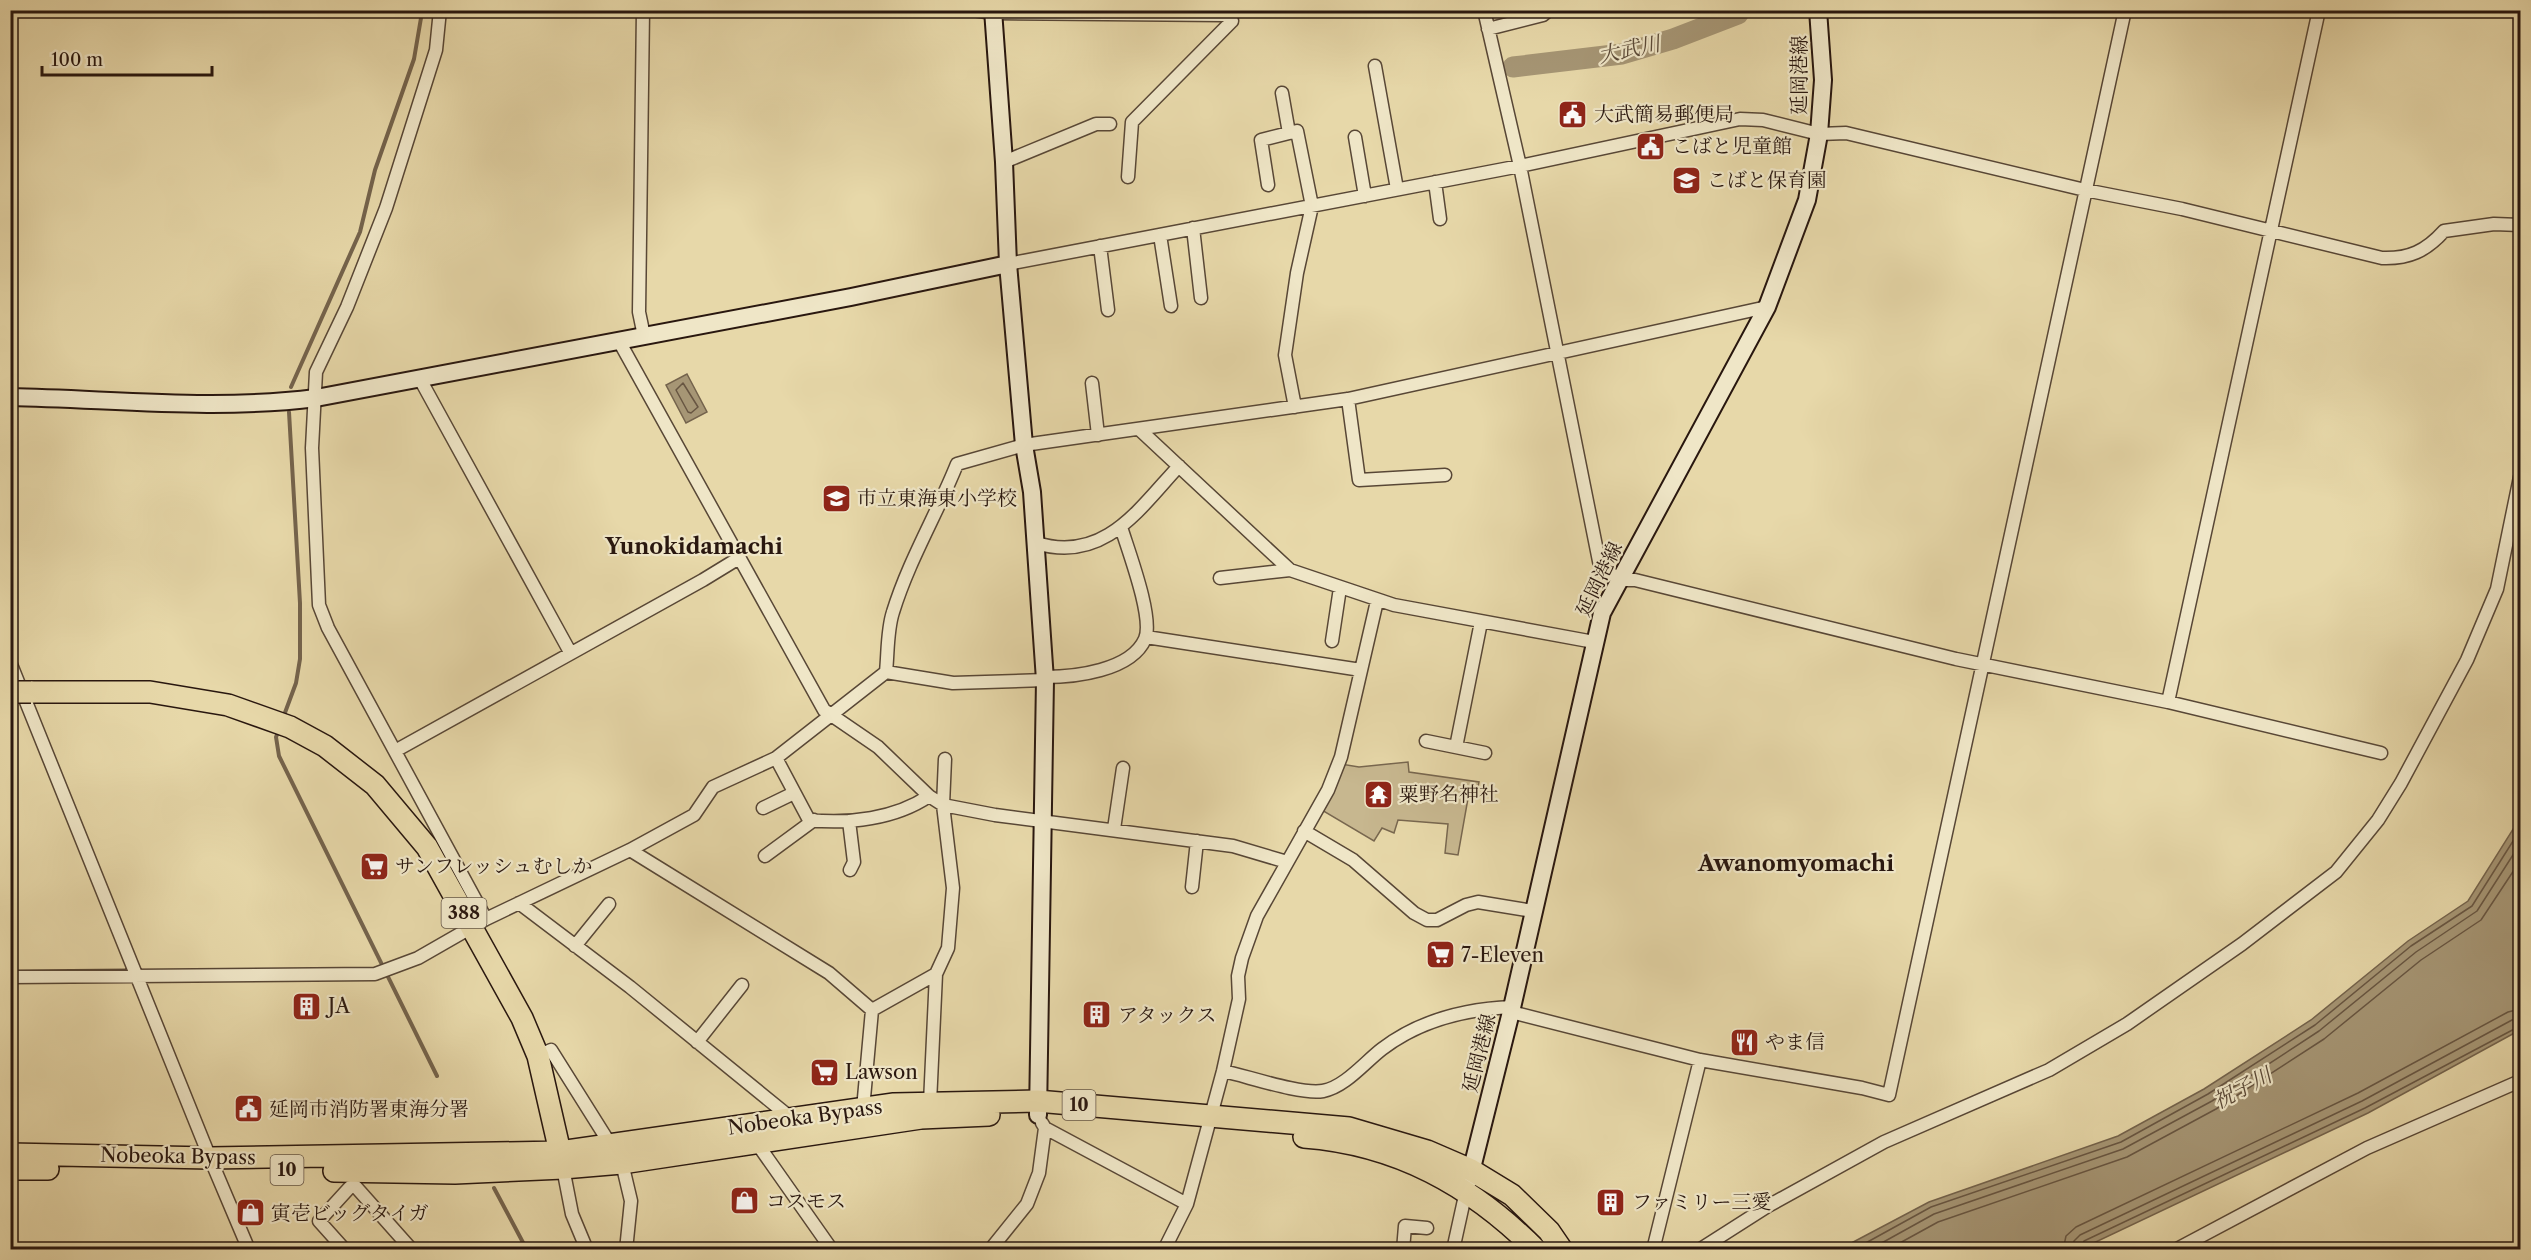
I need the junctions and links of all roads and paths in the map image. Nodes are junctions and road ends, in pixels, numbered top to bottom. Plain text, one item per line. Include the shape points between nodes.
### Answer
1 (440, 10) edge
2 (643, 10) edge
3 (973, 10) edge
4 (1484, 10) edge
5 (1549, 10) edge
6 (1818, 10) edge
7 (2125, 10) edge
8 (2319, 10) edge
9 (993, 12) edge
10 (1119, 12) edge
11 (1225, 13) edge
12 (1488, 29) junction
13 (1375, 66) dead end
14 (1282, 93) dead end
15 (1110, 124) dead end
16 (1289, 133) junction
17 (1819, 134) junction
18 (1355, 137) dead end
19 (1004, 162) junction
20 (1520, 166) junction
21 (1128, 177) dead end
22 (1435, 182) junction
23 (1268, 185) dead end
24 (1397, 189) junction
25 (2085, 190) junction
26 (1365, 196) junction
27 (1312, 206) junction
28 (1440, 219) dead end
29 (2520, 225) edge
30 (1193, 228) junction
31 (2270, 232) junction
32 (1160, 235) junction
33 (1100, 246) junction
34 (1008, 264) junction
35 (1201, 298) dead end
36 (1171, 306) dead end
37 (1767, 307) junction
38 (1108, 310) dead end
39 (644, 336) junction
40 (619, 341) junction
41 (1558, 352) junction
42 (420, 379) junction
43 (1092, 383) dead end
44 (10, 398) edge
45 (316, 398) junction
46 (1348, 399) junction
47 (1295, 407) junction
48 (1140, 430) junction
49 (1098, 435) junction
50 (1024, 445) junction
51 (1179, 466) junction
52 (1446, 475) dead end
53 (2520, 477) edge
54 (1121, 527) junction
55 (1036, 543) junction
56 (739, 558) junction
57 (1290, 570) junction
58 (1220, 578) dead end
59 (1620, 580) junction
60 (1340, 588) junction
61 (1377, 601) junction
62 (1481, 622) junction
63 (1146, 637) junction
64 (1332, 641) dead end
65 (1594, 642) junction
66 (570, 652) junction
67 (10, 662) edge
68 (1983, 664) junction
69 (1361, 670) junction
70 (886, 672) junction
71 (1045, 679) junction
72 (21, 692) edge
73 (2168, 702) junction
74 (830, 714) junction
75 (1426, 741) dead end
76 (1456, 747) junction
77 (395, 751) junction
78 (1485, 753) dead end
79 (2381, 753) dead end
80 (776, 758) junction
81 (945, 759) dead end
82 (1123, 768) dead end
83 (794, 793) junction
84 (929, 796) junction
85 (943, 805) junction
86 (763, 808) dead end
87 (1042, 819) junction
88 (814, 820) junction
89 (849, 821) junction
90 (1114, 829) junction
91 (1304, 831) junction
92 (1197, 841) junction
93 (630, 850) junction
94 (765, 856) dead end
95 (1287, 862) junction
96 (850, 870) dead end
97 (1191, 887) dead end
98 (519, 903) junction
99 (609, 904) dead end
100 (1533, 911) junction
101 (479, 923) junction
102 (575, 946) junction
103 (936, 975) junction
104 (138, 976) junction
105 (10, 977) edge
106 (742, 985) dead end
107 (1511, 1009) junction
108 (872, 1010) junction
109 (697, 1042) junction
110 (538, 1056) junction
111 (1700, 1060) junction
112 (1223, 1071) junction
113 (2520, 1081) edge
114 (930, 1103) junction
115 (863, 1108) junction
116 (1040, 1115) junction
117 (791, 1118) junction
118 (1209, 1123) junction
119 (756, 1142) junction
120 (609, 1145) junction
121 (10, 1154) edge
122 (562, 1160) junction
123 (212, 1163) junction
124 (622, 1163) junction
125 (10, 1169) edge
126 (1471, 1170) junction
127 (358, 1179) junction
128 (1466, 1191) junction
129 (1187, 1204) junction
130 (1427, 1228) dead end
131 (249, 1250) edge
132 (345, 1250) edge
133 (412, 1250) edge
134 (587, 1250) edge
135 (626, 1250) edge
136 (832, 1250) edge
137 (990, 1250) edge
138 (1164, 1250) edge
139 (1403, 1250) edge
140 (1453, 1250) edge
141 (1536, 1250) edge
142 (1562, 1250) edge
143 (1653, 1250) edge
144 (1700, 1250) edge
145 (2175, 1250) edge

1 - 45 street via 436,50 386,208 316,372
2 - 39 street via 639,312
3 - 9 street
4 - 12 street
5 - 12 street
6 - 17 street, 延岡港線 via 1823,80
7 - 25 street
8 - 31 street
9 - 10 street
9 - 19 street
10 - 11 street
11 - 21 street via 1232,21 1132,122
12 - 20 street
13 - 24 street
14 - 16 street
15 - 19 street via 1096,124
16 - 23 street via 1261,140
16 - 27 street via 1297,131
17 - 20 street via 1763,120 1740,119
17 - 25 street via 1846,133
17 - 37 street, 延岡港線 via 1807,200
18 - 26 street
19 - 34 street
20 - 22 street
20 - 41 street
22 - 24 street
22 - 28 street
24 - 26 street
25 - 31 street
25 - 68 street
26 - 27 street
27 - 30 street
27 - 47 street via 1285,355
29 - 31 street via 2494,224 2444,231 2432,244 2403,259 2382,258
30 - 32 street
30 - 35 street
31 - 73 street
32 - 33 street
32 - 36 street
33 - 34 street
33 - 38 street
34 - 39 street
34 - 50 street
37 - 41 street
37 - 59 street, 延岡港線
39 - 40 street
40 - 42 street
40 - 56 street
41 - 46 street
41 - 59 street via 1600,566
42 - 45 street
42 - 66 street
43 - 49 street
44 - 45 street via 199,405 272,404
45 - 77 street via 312,448 320,605 328,628
46 - 47 street
46 - 52 street via 1359,480
47 - 48 street
48 - 49 street
48 - 51 street
49 - 50 street
50 - 55 street
50 - 70 street via 957,464 892,614
51 - 54 street
51 - 57 street
53 - 144 street via 2497,590 2467,660 2401,783 2378,820 2336,872 2242,944 2107,1036 2049,1070 1884,1142 1768,1206
54 - 55 street via 1088,544 1062,547
54 - 63 street via 1138,577
55 - 71 street
56 - 66 street
56 - 74 street via 824,710
57 - 58 street
57 - 60 street
59 - 65 street, 延岡港線 via 1602,613
59 - 68 street via 1635,580
60 - 61 street
60 - 64 street
61 - 62 street
61 - 69 street
62 - 65 street
62 - 76 street
63 - 69 street
63 - 71 street via 1135,652 1113,665 1080,675
65 - 100 street, 延岡港線
66 - 77 street
67 - 104 street
68 - 73 street
68 - 111 street via 1889,1095
69 - 91 street via 1341,757 1328,790
70 - 71 street via 953,683
70 - 74 street
71 - 87 street
72 - 101 highway, 388 via 150,692 228,705 290,727 326,746 375,785 427,847
73 - 79 street
74 - 80 street
74 - 84 street via 878,747
75 - 76 street
76 - 78 street
77 - 101 street
80 - 83 street
80 - 93 street via 713,787 694,815
81 - 85 street
82 - 90 street
83 - 86 street
83 - 88 street via 809,820
84 - 85 street
84 - 89 street via 913,806
85 - 87 street
85 - 103 street via 953,888 948,948
87 - 90 street
87 - 116 street
88 - 89 street
88 - 94 street
89 - 96 street via 854,862
90 - 92 street
91 - 95 street
91 - 100 street via 1353,860 1427,920 1437,920 1478,902
92 - 95 street via 1233,846
92 - 97 street
93 - 98 street
93 - 108 street via 829,973
95 - 112 street via 1257,916 1242,958 1239,999
98 - 101 street
98 - 102 street
99 - 102 street
100 - 107 street, 延岡港線
101 - 104 street via 418,958 379,973
101 - 110 highway, 388
102 - 109 street
103 - 108 street
103 - 114 street
104 - 105 street
104 - 123 street
106 - 109 street
107 - 111 street
107 - 112 street via 1490,1008 1428,1022 1407,1032 1323,1091
107 - 126 street, 延岡港線
108 - 115 street
109 - 117 street
110 - 120 street via 551,1050
110 - 122 highway, 388
111 - 143 street
112 - 118 street
113 - 145 street via 2367,1148
114 - 115 highway, Nobeoka Bypass / 10
114 - 116 highway, Nobeoka Bypass / 10
115 - 117 highway, Nobeoka Bypass / 10
116 - 118 highway, Nobeoka Bypass / 10
116 - 119 highway, Nobeoka Bypass / 10 via 921,1118
116 - 129 street
116 - 137 street via 1039,1173 1027,1204
117 - 120 highway, Nobeoka Bypass / 10
118 - 126 highway, Nobeoka Bypass / 10 via 1349,1128 1427,1151
118 - 128 highway, Nobeoka Bypass / 10 via 1366,1148 1429,1170
118 - 129 street
119 - 124 highway, Nobeoka Bypass / 10
119 - 136 street
120 - 122 highway, Nobeoka Bypass / 10
120 - 124 street
121 - 123 highway, Nobeoka Bypass / 10
122 - 123 highway, Nobeoka Bypass / 10
122 - 124 highway, Nobeoka Bypass / 10
122 - 127 highway, Nobeoka Bypass / 10 via 455,1173
122 - 134 street via 572,1214
123 - 125 highway, Nobeoka Bypass / 10
123 - 127 highway, Nobeoka Bypass / 10
123 - 131 street
124 - 135 street via 631,1201
126 - 128 street, 延岡港線
126 - 142 highway, Nobeoka Bypass / 10 via 1512,1196 1549,1231
127 - 132 street via 319,1221
127 - 133 street
128 - 140 street
128 - 141 highway, Nobeoka Bypass / 10 via 1502,1216
129 - 138 street
130 - 139 street via 1405,1226

